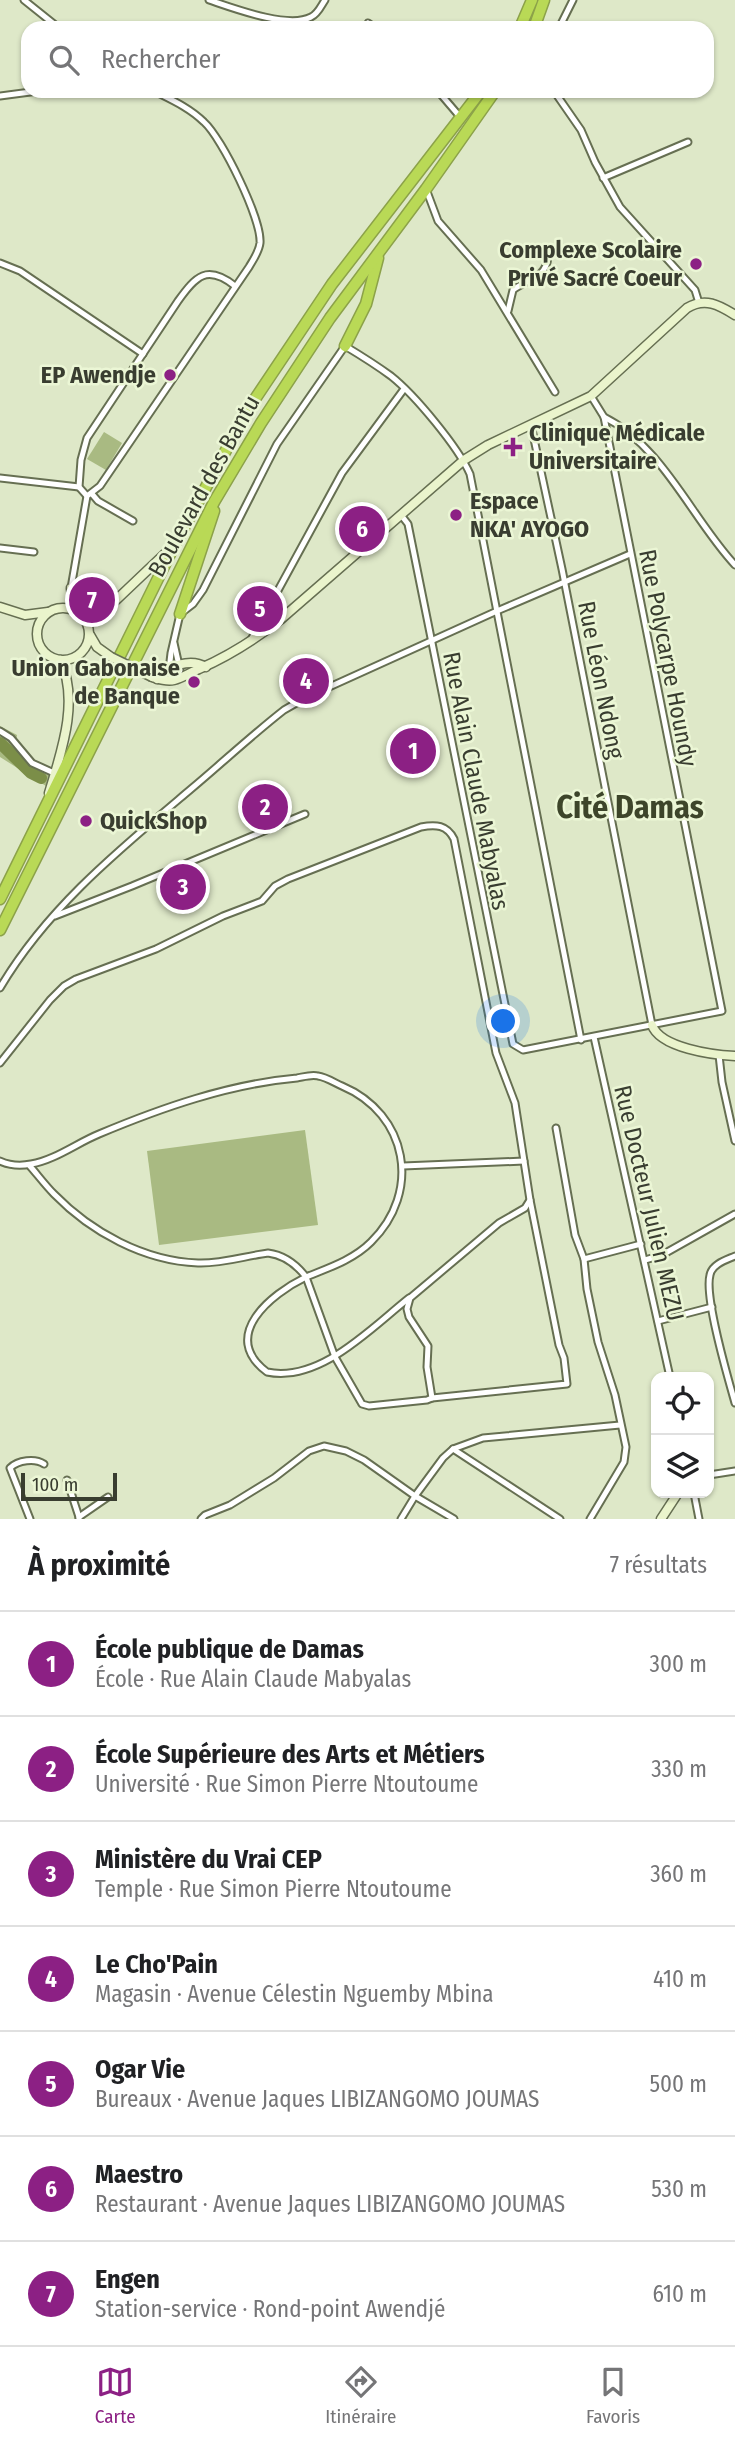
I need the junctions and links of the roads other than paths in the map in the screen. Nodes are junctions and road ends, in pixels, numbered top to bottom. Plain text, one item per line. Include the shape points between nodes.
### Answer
1 (24, 0) edge
2 (209, 0) edge
3 (325, 0) edge
4 (532, 0) edge
5 (544, 0) edge
6 (573, 0) edge
7 (50, 21) edge
8 (523, 21) edge
9 (536, 21) edge
10 (562, 21) edge
11 (21, 93) edge
12 (0, 96) edge
13 (167, 98) edge
14 (444, 98) edge
15 (476, 98) edge
16 (490, 98) edge
17 (559, 98) edge
18 (461, 118) junction
19 (688, 142) dead end
20 (603, 178) junction
21 (426, 189) junction
22 (379, 254) junction
23 (548, 257) dead end
24 (0, 263) edge
25 (235, 286) junction
26 (699, 303) junction
27 (508, 311) junction
28 (735, 315) edge
29 (345, 346) junction
30 (143, 354) junction
31 (404, 389) junction
32 (555, 393) dead end
33 (591, 396) junction
34 (604, 417) junction
35 (531, 425) junction
36 (464, 460) junction
37 (0, 478) edge
38 (79, 487) junction
39 (90, 495) junction
40 (214, 502) junction
41 (401, 515) junction
42 (133, 522) dead end
43 (175, 544) junction
44 (0, 548) edge
45 (34, 552) dead end
46 (630, 554) junction
47 (735, 565) edge
48 (564, 583) junction
49 (71, 587) junction
50 (190, 587) junction
51 (203, 590) junction
52 (0, 607) edge
53 (54, 610) junction
54 (497, 611) junction
55 (19, 613) junction
56 (79, 613) junction
57 (180, 614) junction
58 (89, 634) junction
59 (37, 636) junction
60 (430, 641) junction
61 (249, 644) junction
62 (103, 652) junction
63 (78, 656) junction
64 (60, 660) junction
65 (174, 666) junction
66 (206, 667) junction
67 (155, 678) junction
68 (173, 680) junction
69 (0, 731) edge
70 (54, 773) junction
71 (45, 807) junction
72 (305, 814) dead end
73 (74, 894) junction
74 (0, 899) edge
75 (85, 905) junction
76 (51, 918) junction
77 (0, 930) edge
78 (0, 988) edge
79 (652, 1025) junction
80 (594, 1037) junction
81 (581, 1040) junction
82 (719, 1055) junction
83 (735, 1056) edge
84 (0, 1063) edge
85 (556, 1128) dead end
86 (735, 1141) edge
87 (0, 1161) edge
88 (524, 1161) junction
89 (29, 1165) junction
90 (403, 1166) junction
91 (530, 1200) junction
92 (735, 1214) edge
93 (641, 1244) junction
94 (735, 1256) edge
95 (584, 1259) junction
96 (645, 1260) junction
97 (306, 1277) junction
98 (410, 1298) junction
99 (712, 1307) junction
100 (658, 1321) junction
101 (335, 1357) junction
102 (669, 1372) edge
103 (432, 1398) junction
104 (735, 1403) edge
105 (620, 1425) junction
106 (453, 1449) junction
107 (44, 1464) dead end
108 (735, 1471) edge
109 (714, 1474) edge
110 (67, 1480) dead end
111 (415, 1496) junction
112 (108, 1497) dead end
113 (675, 1498) edge
114 (695, 1498) edge
115 (79, 1518) edge
116 (30, 1519) edge
117 (201, 1519) edge
118 (401, 1519) edge
119 (454, 1519) edge
120 (560, 1519) edge
121 (590, 1519) edge
122 (661, 1519) edge
123 (699, 1519) edge

1 - 7 street
2 - 3 street via 296,20 312,17
4 - 8 highway
5 - 9 highway
6 - 10 street
11 - 12 street
13 - 25 street via 207,124 256,222 260,245
14 - 18 street
15 - 18 highway, Boulevard des Bantu
16 - 21 highway, Boulevard des Bantu
17 - 20 street via 581,130
18 - 43 highway, Boulevard des Bantu via 298,333 226,448
19 - 20 street
20 - 26 street via 631,221 695,290
21 - 22 highway, Boulevard des Bantu
21 - 27 street via 438,221
22 - 29 highway via 366,304
22 - 40 highway, Boulevard des Bantu via 330,317
23 - 27 street via 542,275 513,290
24 - 30 street via 20,271
25 - 30 street via 215,275 193,280
25 - 39 street via 105,480
26 - 28 main road via 714,303
26 - 33 main road via 687,308
27 - 32 street
29 - 31 street
29 - 51 street via 277,444
30 - 38 street via 87,438
31 - 36 street
31 - 61 street via 342,473
33 - 34 street, Rue Polycarpe Houndy
33 - 35 main road
34 - 46 street, Rue Polycarpe Houndy
34 - 47 street via 647,451
35 - 36 main road
35 - 48 street, Rue Léon Ndong
36 - 41 main road
36 - 54 street
37 - 38 street
38 - 39 street
39 - 42 street
39 - 49 street
40 - 50 highway
40 - 77 highway, Boulevard des Bantu
41 - 60 street, Rue Alain Claude Mabyalas via 408,524
41 - 61 main road
43 - 56 main road via 114,602 95,613
43 - 71 highway, Boulevard des Bantu
44 - 45 street
46 - 48 street
46 - 79 street, Rue Polycarpe Houndy via 722,1011
48 - 54 street
48 - 79 street, Rue Léon Ndong
49 - 53 main road
49 - 56 main road
50 - 51 street
50 - 57 highway
51 - 57 street
52 - 55 main road
53 - 55 main road
53 - 56 main road
53 - 59 main road via 40,622
54 - 60 street
54 - 81 street
55 - 59 main road
56 - 58 main road
57 - 65 street
58 - 62 main road
58 - 63 main road via 87,646
59 - 64 main road via 42,649
60 - 73 street via 284,710
60 - 81 street, Rue Alain Claude Mabyalas via 513,1044 523,1050
61 - 66 main road
62 - 63 main road
62 - 67 main road, bridge
63 - 64 main road
64 - 70 main road via 69,696
65 - 66 main road via 200,663
65 - 67 main road
65 - 68 street
65 - 68 street via 180,673
66 - 68 main road
67 - 68 main road
69 - 70 street via 12,738 32,763
70 - 71 main road
71 - 74 highway, Boulevard des Bantu
72 - 75 street
73 - 75 street
73 - 76 street
75 - 76 street
76 - 78 street
79 - 80 street
79 - 82 main road via 673,1043
80 - 81 street
80 - 93 street, Rue Docteur Julien MEZU
82 - 83 main road
82 - 86 street
84 - 88 street via 50,1000 76,979 262,901 288,878 433,825 443,827 454,839 496,1054 515,1103
85 - 95 street via 575,1235
87 - 89 street
88 - 90 street
88 - 91 street
89 - 90 street via 174,1107 251,1084 317,1075 369,1100 393,1130
89 - 97 street via 65,1204 128,1247 165,1260 200,1263 268,1253 293,1263
90 - 97 street via 397,1200 372,1242
91 - 98 street
91 - 103 street via 567,1384
92 - 96 street
93 - 95 street
93 - 96 street, Rue Docteur Julien MEZU
94 - 99 street via 715,1266 710,1275
95 - 105 street via 598,1342
96 - 100 street, Rue Docteur Julien MEZU
97 - 101 street
97 - 101 street via 279,1292 258,1314 247,1337 251,1356 274,1373
98 - 101 street
98 - 103 street via 409,1317 428,1346
99 - 100 street
99 - 104 street
100 - 102 street, Rue Docteur Julien MEZU
101 - 103 street via 364,1405
105 - 106 street via 490,1437
105 - 121 street via 625,1457
106 - 111 street
106 - 120 street
107 - 116 street via 35,1460 10,1468
108 - 109 street
110 - 115 street
111 - 117 street via 346,1451 324,1446
111 - 118 street
111 - 119 street
112 - 115 street
113 - 122 main road
114 - 123 street

